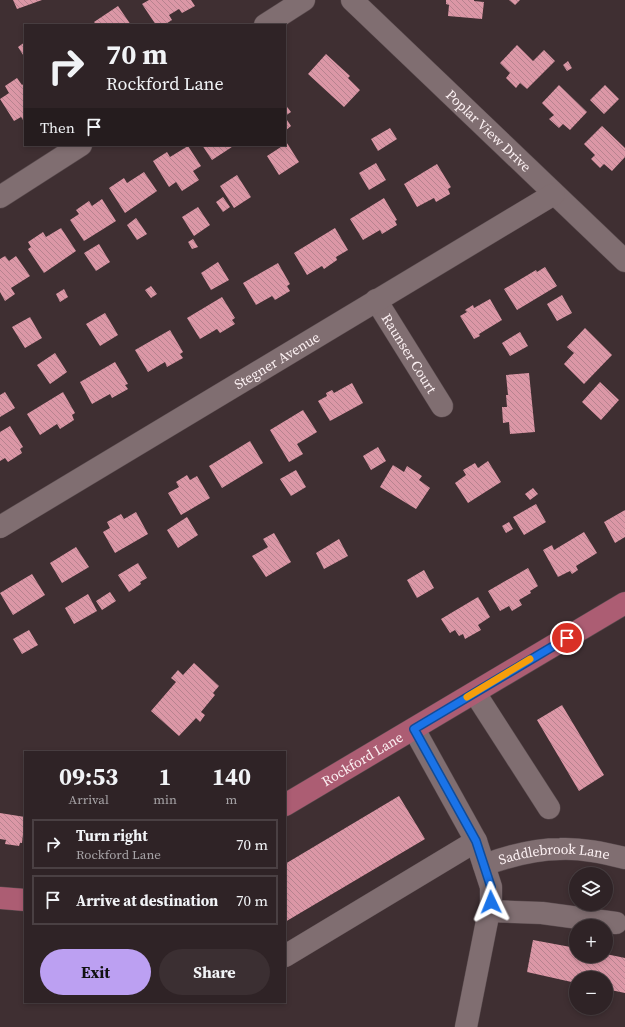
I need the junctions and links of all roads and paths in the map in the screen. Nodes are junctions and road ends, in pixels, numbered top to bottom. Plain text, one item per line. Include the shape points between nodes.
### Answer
1 (304, 0) edge
2 (352, 0) edge
3 (267, 24) edge
4 (79, 146) edge
5 (554, 194) junction
6 (0, 197) edge
7 (625, 261) edge
8 (376, 300) junction
9 (442, 406) dead end
10 (0, 527) edge
11 (625, 603) edge
12 (475, 693) junction
13 (414, 729) junction
14 (286, 804) edge
15 (549, 808) dead end
16 (476, 841) junction
17 (625, 858) edge
18 (484, 865) junction
19 (0, 898) edge
20 (24, 900) edge
21 (489, 911) junction
22 (616, 923) dead end
23 (286, 955) edge
24 (466, 1027) edge

1 - 3 street
2 - 5 street, Poplar View Drive
4 - 6 street
5 - 7 street, Poplar View Drive
5 - 8 street, Stegner Avenue
8 - 9 street, Raunser Court
8 - 10 street, Stegner Avenue
11 - 12 main road, Rockford Lane
12 - 13 main road, Rockford Lane
12 - 15 street
13 - 14 main road, Rockford Lane
13 - 16 street
16 - 18 street
16 - 23 street
17 - 18 street, Saddlebrook Lane via 561,848 536,850
18 - 21 street via 491,887
19 - 20 main road
21 - 22 street via 542,913
21 - 24 street

